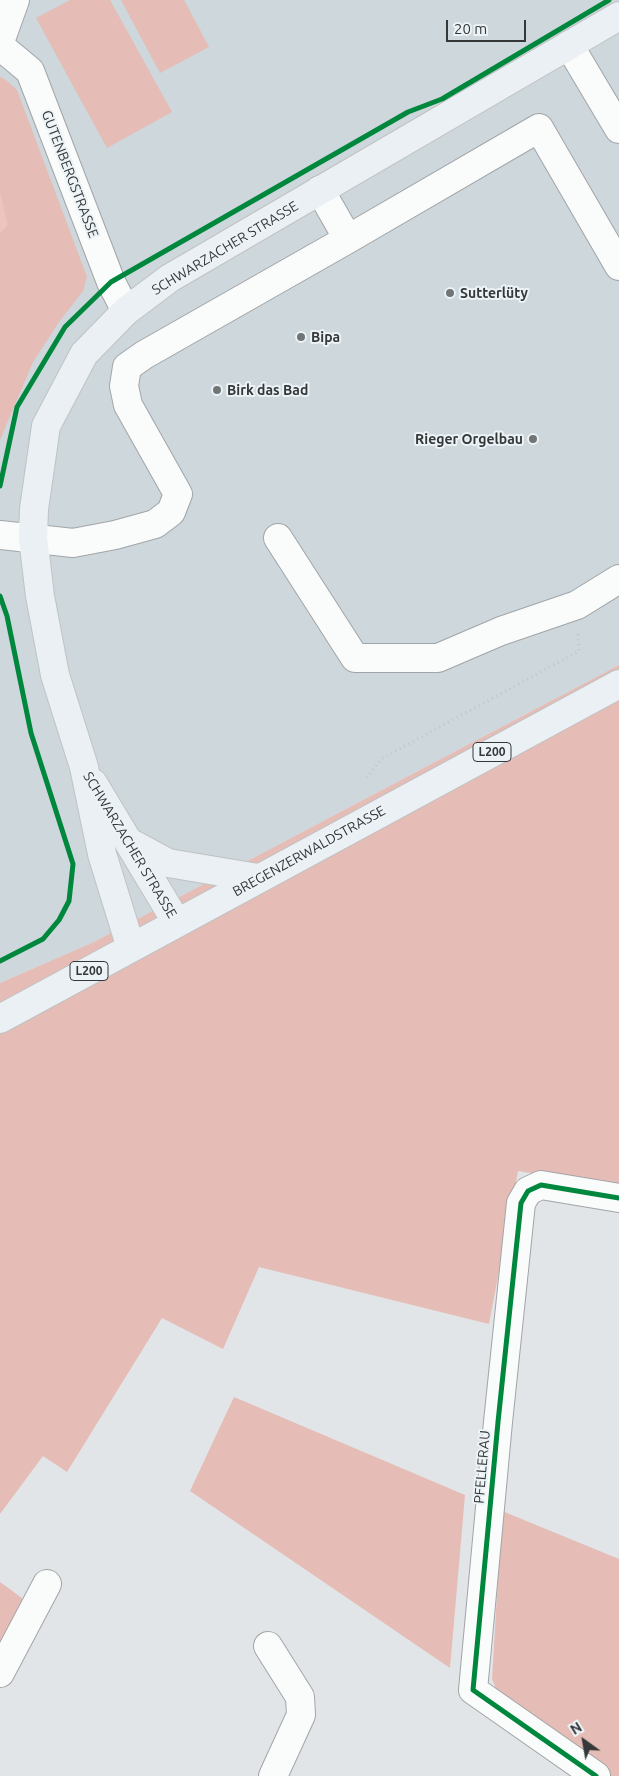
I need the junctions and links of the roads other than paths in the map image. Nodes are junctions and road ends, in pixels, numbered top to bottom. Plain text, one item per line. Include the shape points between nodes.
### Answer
1 (15, 0) edge
2 (619, 16) edge
3 (0, 42) edge
4 (569, 45) junction
5 (0, 46) edge
6 (611, 96) edge
7 (619, 129) edge
8 (320, 190) junction
9 (348, 240) junction
10 (619, 266) edge
11 (126, 311) junction
12 (0, 535) edge
13 (33, 538) junction
14 (278, 538) dead end
15 (619, 579) edge
16 (619, 684) edge
17 (84, 767) junction
18 (130, 843) junction
19 (258, 878) junction
20 (177, 923) junction
21 (131, 948) junction
22 (0, 1019) edge
23 (619, 1198) edge
24 (47, 1584) dead end
25 (268, 1646) dead end
26 (0, 1673) edge
27 (273, 1776) edge
28 (596, 1776) edge

1 - 3 street
2 - 4 main road, SCHWARZACHER STRASSE
4 - 6 street
4 - 8 main road, SCHWARZACHER STRASSE
5 - 11 street, GUTENBERGSTRASSE via 30,71 111,282
6 - 7 street
8 - 9 street
8 - 11 main road, SCHWARZACHER STRASSE via 170,278
9 - 10 street via 539,128
9 - 13 street via 128,367 124,386 128,405 178,494 171,512 155,524 73,543
11 - 13 main road, SCHWARZACHER STRASSE via 84,354 46,426
12 - 13 street
13 - 17 main road, SCHWARZACHER STRASSE via 55,675
14 - 15 street via 356,658 438,658 577,605
16 - 19 main road, BREGENZERWALDSTRASSE / L200
17 - 18 main road, SCHWARZACHER STRASSE
17 - 21 main road, SCHWARZACHER STRASSE via 102,854
18 - 19 main road via 168,863
18 - 20 main road, SCHWARZACHER STRASSE
19 - 20 main road, BREGENZERWALDSTRASSE / L200
20 - 21 main road, BREGENZERWALDSTRASSE / L200
21 - 22 main road, BREGENZERWALDSTRASSE / L200
23 - 28 street, PFELLERAU via 542,1185 528,1191 521,1203 473,1690
24 - 26 street
25 - 27 street via 300,1697 302,1715

